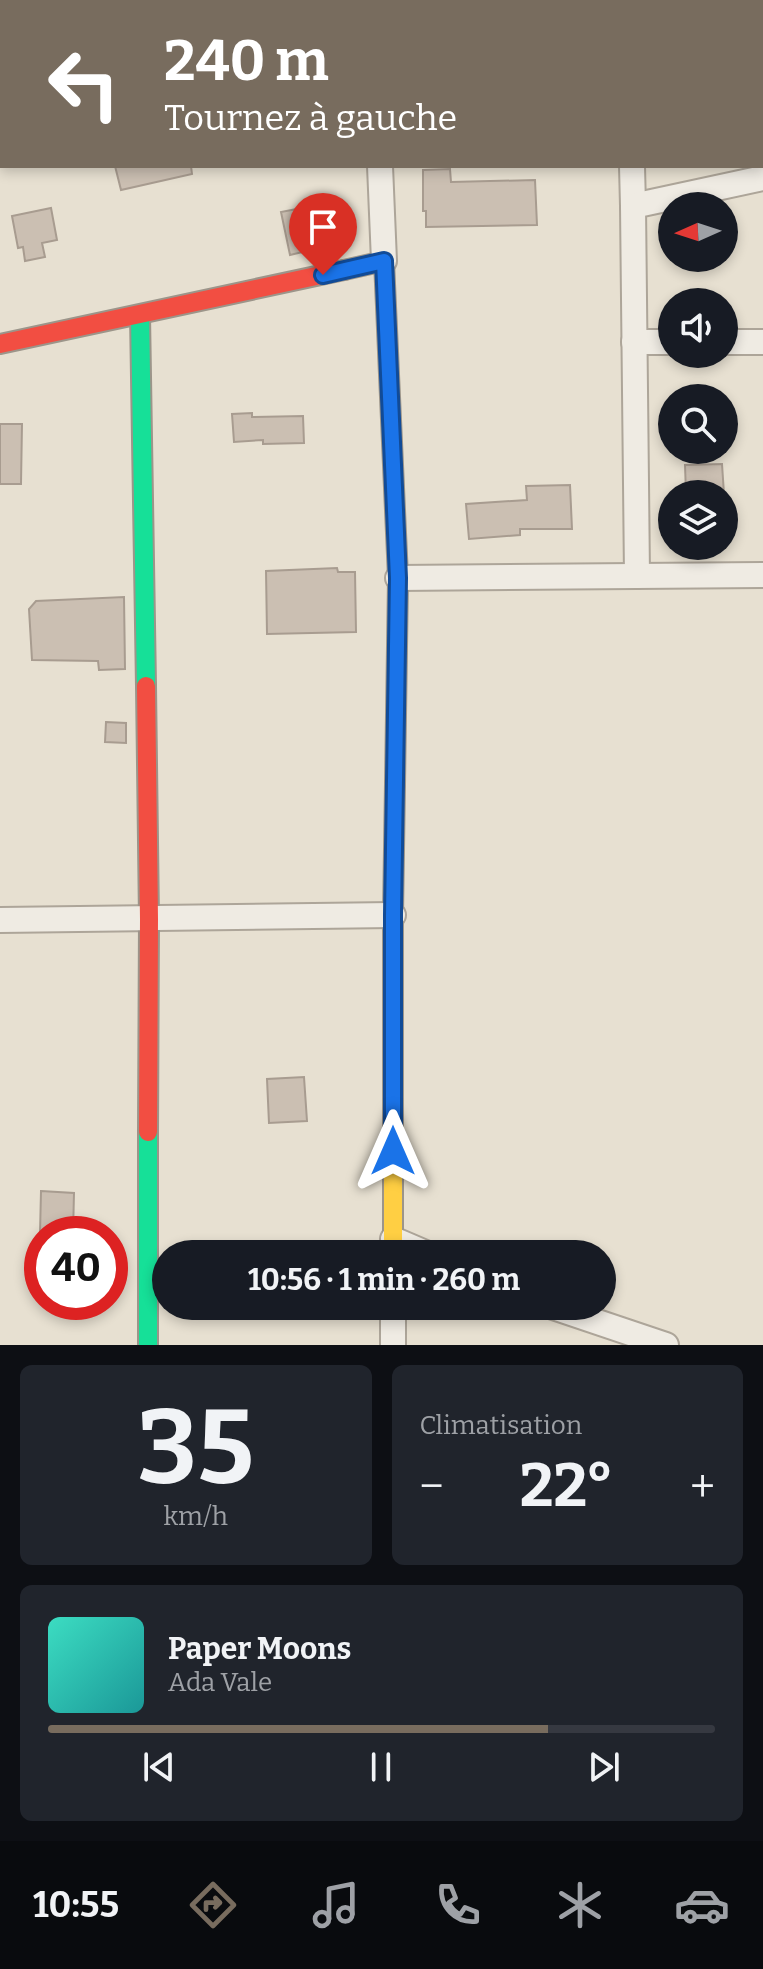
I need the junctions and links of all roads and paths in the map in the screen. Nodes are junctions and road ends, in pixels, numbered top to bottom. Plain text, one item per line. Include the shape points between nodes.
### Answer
1 (380, 168) edge
2 (632, 168) edge
3 (763, 178) edge
4 (633, 206) junction
5 (384, 261) junction
6 (140, 315) junction
7 (634, 342) junction
8 (658, 342) edge
9 (738, 342) edge
10 (763, 342) edge
11 (0, 344) edge
12 (763, 575) edge
13 (637, 576) junction
14 (398, 578) junction
15 (393, 915) junction
16 (149, 919) junction
17 (0, 920) edge
18 (393, 1240) edge
19 (393, 1320) edge
20 (592, 1320) edge
21 (148, 1345) edge
22 (393, 1345) edge
23 (666, 1345) edge

1 - 5 street
2 - 4 street
3 - 4 street
4 - 7 street
5 - 6 street
5 - 14 street
6 - 11 street
6 - 16 street
7 - 8 street
7 - 13 street
9 - 10 street
12 - 13 street
13 - 14 street
14 - 15 street
15 - 16 street
15 - 18 street
16 - 17 street
16 - 21 street
19 - 22 street
20 - 23 street

